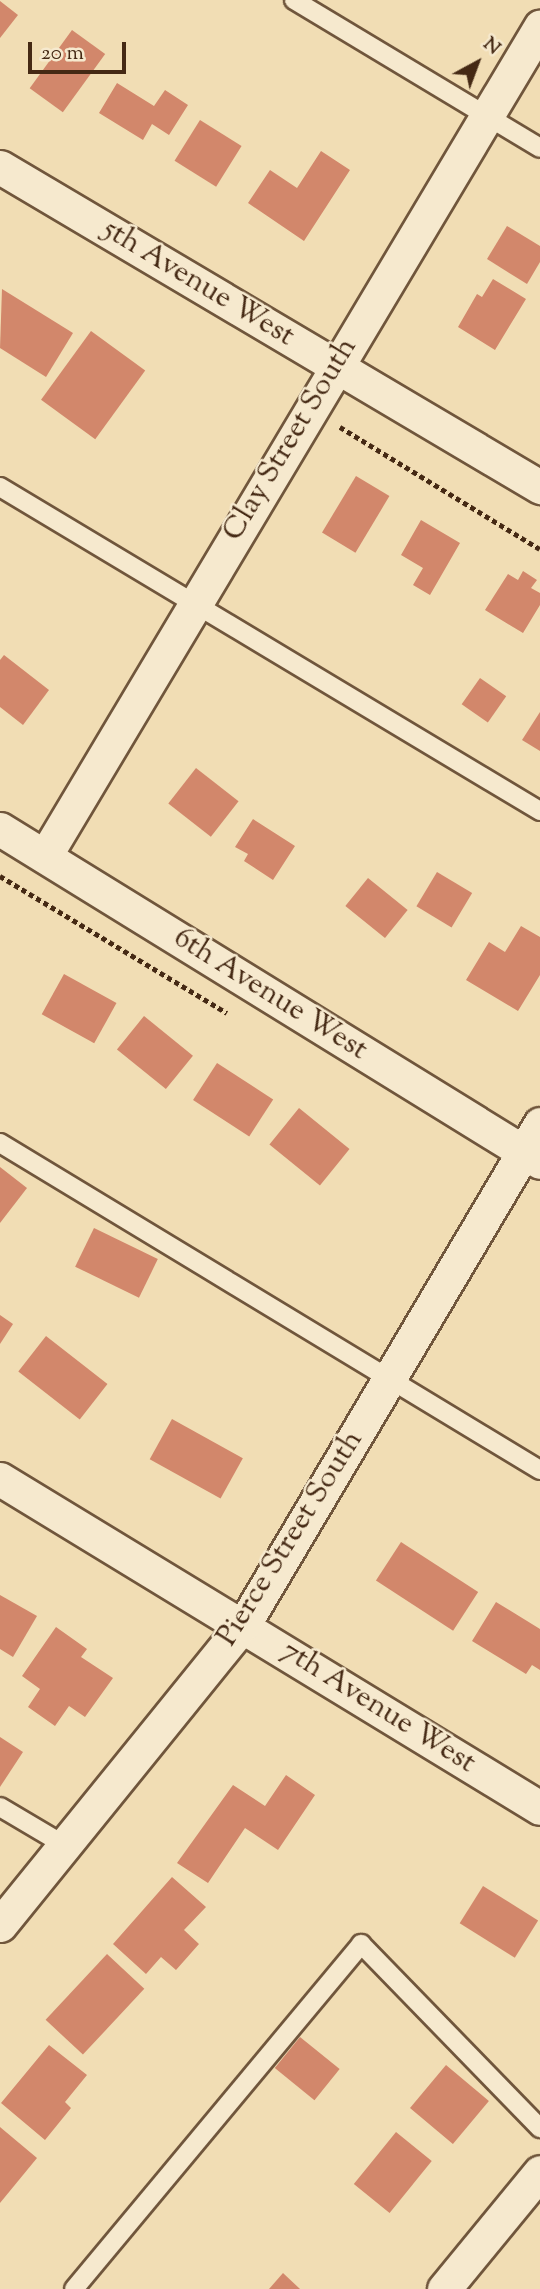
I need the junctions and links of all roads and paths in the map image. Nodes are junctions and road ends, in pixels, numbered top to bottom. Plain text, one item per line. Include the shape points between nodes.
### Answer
1 (294, 0) edge
2 (540, 27) edge
3 (486, 116) junction
4 (540, 148) edge
5 (0, 167) edge
6 (335, 366) junction
7 (337, 424) dead end
8 (0, 487) edge
9 (540, 487) edge
10 (540, 549) edge
11 (195, 603) junction
12 (540, 811) edge
13 (0, 829) edge
14 (45, 856) junction
15 (0, 876) edge
16 (227, 1013) dead end
17 (540, 1124) edge
18 (0, 1143) edge
19 (531, 1157) edge
20 (389, 1378) junction
21 (540, 1470) edge
22 (0, 1479) edge
23 (244, 1625) junction
24 (0, 1807) edge
25 (540, 1808) edge
26 (66, 1846) junction
27 (0, 1925) edge
28 (540, 2128) edge
29 (540, 2172) edge
30 (75, 2289) edge
31 (444, 2289) edge

1 - 3 lane
2 - 3 street, Clay Street South
3 - 4 lane
3 - 6 street, Clay Street South
5 - 6 street, 5th Avenue West
6 - 9 street, 5th Avenue West
6 - 11 street, Clay Street South
7 - 10 path
8 - 11 lane
11 - 12 lane
11 - 14 street, Clay Street South
13 - 14 street, 6th Avenue West
14 - 19 street, 6th Avenue West
15 - 16 path
17 - 19 street, Pierce Street South
18 - 20 lane
19 - 20 street, Pierce Street South
20 - 21 lane
20 - 23 street, Pierce Street South
22 - 23 street, 7th Avenue West
23 - 25 street, 7th Avenue West
23 - 26 street, Pierce Street South
24 - 26 lane
26 - 27 street, Pierce Street South
28 - 30 lane via 361,1944
29 - 31 street

